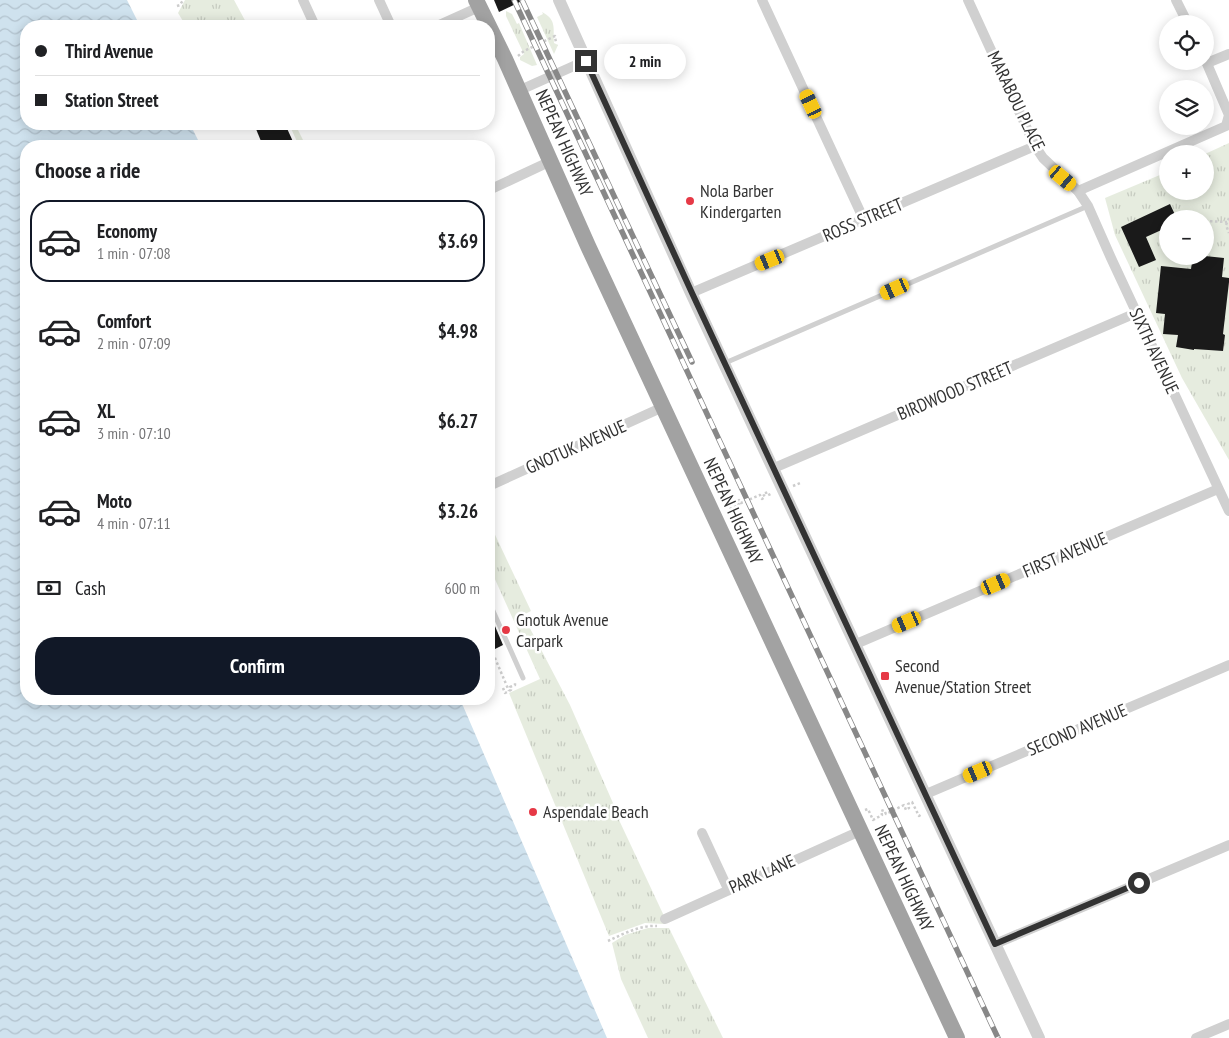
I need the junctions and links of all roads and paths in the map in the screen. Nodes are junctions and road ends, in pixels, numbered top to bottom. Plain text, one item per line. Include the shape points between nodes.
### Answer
1 (183, 0) edge
2 (303, 0) edge
3 (379, 0) edge
4 (559, 0) edge
5 (762, 0) edge
6 (968, 0) edge
7 (1176, 0) edge
8 (478, 3) edge
9 (177, 6) dead end
10 (1184, 15) edge
11 (312, 20) edge
12 (388, 20) edge
13 (448, 20) edge
14 (486, 20) edge
15 (495, 40) edge
16 (556, 43) dead end
17 (1229, 54) edge
18 (517, 58) dead end
19 (1214, 59) edge
20 (586, 61) junction
21 (1210, 70) edge
22 (518, 91) junction
23 (1035, 146) junction
24 (551, 161) junction
25 (495, 187) edge
26 (1078, 191) junction
27 (1088, 206) junction
28 (1229, 218) edge
29 (864, 220) junction
30 (1214, 221) edge
31 (1227, 222) junction
32 (1229, 233) edge
33 (692, 293) junction
34 (1136, 313) junction
35 (725, 363) junction
36 (663, 407) junction
37 (774, 468) junction
38 (495, 483) edge
39 (800, 483) dead end
40 (1218, 489) junction
41 (784, 490) junction
42 (708, 504) junction
43 (1229, 511) edge
44 (495, 615) edge
45 (856, 644) junction
46 (495, 658) edge
47 (1229, 665) edge
48 (523, 678) joint
49 (503, 688) dead end
50 (509, 691) junction
51 (926, 794) junction
52 (933, 809) junction
53 (857, 823) junction
54 (702, 833) dead end
55 (1229, 845) edge
56 (728, 889) junction
57 (665, 919) joint
58 (608, 941) dead end
59 (995, 944) junction
60 (1229, 1024) edge
61 (957, 1038) edge
62 (1039, 1038) edge
63 (1196, 1038) edge

1 - 9 path
2 - 11 street
3 - 12 street
4 - 20 street
5 - 29 street
6 - 23 street, MARABOU PLACE
7 - 10 street
8 - 13 street
8 - 14 highway, NEPEAN HIGHWAY
15 - 22 highway, NEPEAN HIGHWAY
16 - 18 path via 555,36 524,51
17 - 19 street
20 - 22 street
20 - 33 street
21 - 26 street via 1229,115 1226,126
22 - 24 highway, NEPEAN HIGHWAY
23 - 26 street, MARABOU PLACE via 1043,158
23 - 29 street, ROSS STREET
24 - 25 street
24 - 36 highway, NEPEAN HIGHWAY
26 - 27 street, SIXTH AVENUE
27 - 34 street, SIXTH AVENUE
27 - 35 lane
28 - 31 path
29 - 33 street, ROSS STREET
30 - 31 path
31 - 32 path
33 - 35 street
34 - 37 street, BIRDWOOD STREET
34 - 40 street, SIXTH AVENUE
35 - 37 street
36 - 38 street, GNOTUK AVENUE
36 - 42 highway, NEPEAN HIGHWAY
37 - 41 street
39 - 41 path
40 - 43 street, SIXTH AVENUE
40 - 45 street, FIRST AVENUE
41 - 42 path via 770,496 768,492 763,494 765,497 762,499 760,496 741,503 737,501 739,505 729,509 723,498
41 - 45 street
42 - 53 highway, NEPEAN HIGHWAY
44 - 48 lane
45 - 51 street
46 - 50 path
47 - 51 street, SECOND AVENUE
48 - 50 path via 514,682
49 - 50 path via 505,693
51 - 52 street
52 - 53 path via 919,816 912,802 906,810 904,805 886,814 881,811 882,815 873,820 868,809
52 - 59 street
53 - 56 street, PARK LANE
53 - 61 highway, NEPEAN HIGHWAY
54 - 56 street
55 - 59 street
56 - 57 street, PARK LANE
57 - 58 path via 667,926 650,926
59 - 62 street
60 - 63 street

